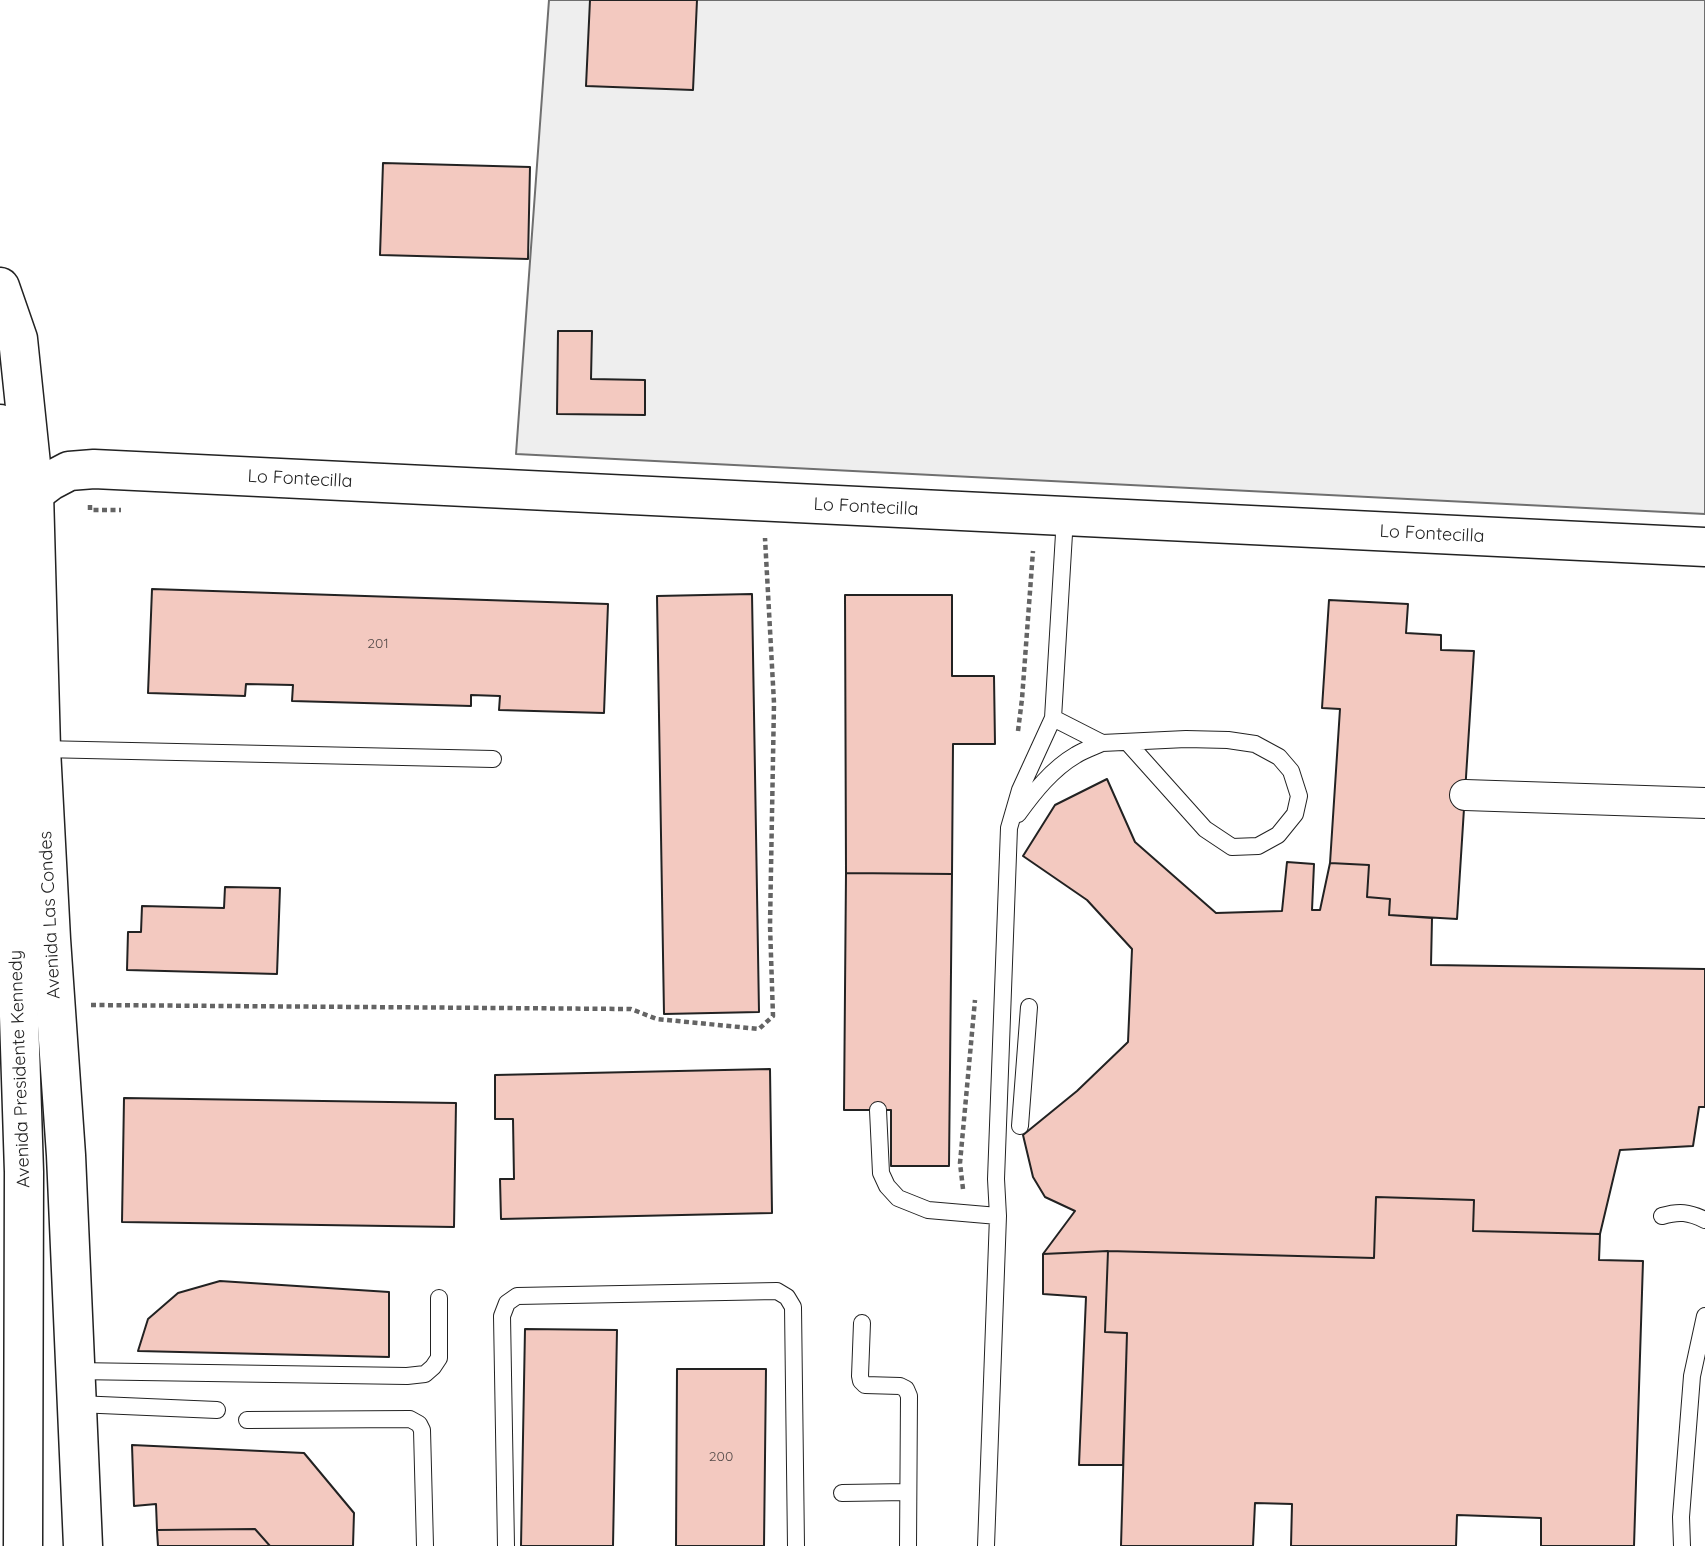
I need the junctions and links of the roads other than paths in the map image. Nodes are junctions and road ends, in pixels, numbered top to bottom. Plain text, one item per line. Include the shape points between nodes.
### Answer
1 (0, 287) edge
2 (0, 424) edge
3 (34, 493) junction
4 (1065, 517) junction
5 (1705, 547) edge
6 (1053, 718) junction
7 (1102, 743) junction
8 (1128, 743) junction
9 (41, 749) junction
10 (493, 759) dead end
11 (1465, 795) dead end
12 (1705, 803) edge
13 (1009, 828) junction
14 (1029, 1007) dead end
15 (878, 1110) dead end
16 (1020, 1126) dead end
17 (998, 1216) junction
18 (1662, 1216) dead end
19 (1705, 1220) edge
20 (439, 1298) dead end
21 (1705, 1316) edge
22 (862, 1323) dead end
23 (76, 1388) junction
24 (217, 1410) dead end
25 (247, 1420) dead end
26 (908, 1492) junction
27 (842, 1493) dead end
28 (23, 1546) edge
29 (83, 1546) edge
30 (425, 1546) edge
31 (506, 1546) edge
32 (796, 1546) edge
33 (908, 1546) edge
34 (986, 1546) edge
35 (1682, 1546) edge

1 - 3 main road, Avenida Las Condes via 18,339
2 - 28 main road, Avenida Presidente Kennedy via 24,1172
3 - 4 main road, Lo Fontecilla via 69,471 94,469
3 - 9 main road, Avenida Las Condes
4 - 5 main road, Lo Fontecilla
4 - 6 lane
6 - 7 lane
6 - 13 lane via 1020,790
7 - 8 lane
7 - 13 lane via 1076,755 1035,790
8 - 8 lane via 1205,829 1232,847 1268,841 1295,814 1299,796 1292,771 1279,757 1255,744 1228,740
9 - 10 lane
9 - 23 main road, Avenida Las Condes
11 - 12 street
13 - 17 lane
14 - 16 lane
15 - 17 lane via 881,1173 898,1198 928,1210
17 - 34 lane
18 - 19 lane via 1676,1212
20 - 23 lane via 439,1358 425,1374
21 - 35 lane via 1692,1376
22 - 26 lane via 861,1381 900,1386 909,1396
23 - 24 lane
23 - 29 main road, Avenida Las Condes
25 - 30 lane via 410,1419 419,1424
26 - 27 lane
26 - 33 lane
31 - 32 lane via 502,1316 507,1303 517,1296 777,1291 793,1307

